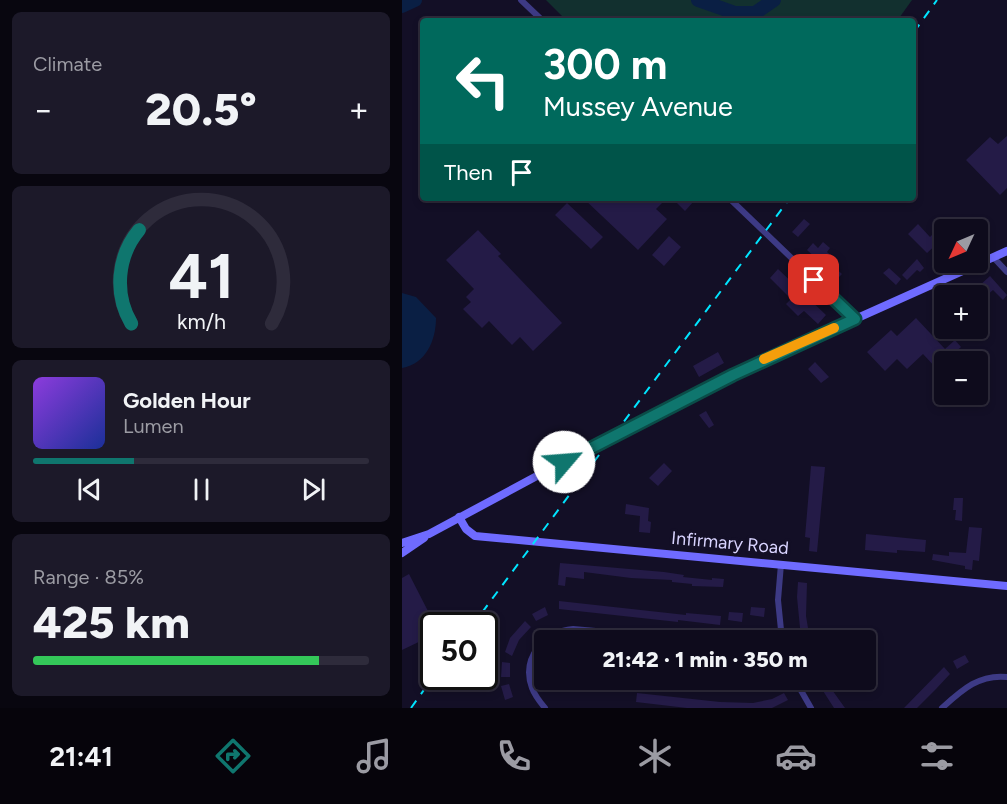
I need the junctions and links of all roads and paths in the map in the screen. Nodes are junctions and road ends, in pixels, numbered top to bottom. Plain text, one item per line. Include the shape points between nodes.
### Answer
1 (521, 0) edge
2 (540, 18) edge
3 (732, 201) edge
4 (1007, 251) edge
5 (993, 257) junction
6 (1007, 272) edge
7 (855, 319) junction
8 (459, 517) junction
9 (429, 534) junction
10 (402, 543) edge
11 (402, 553) edge
12 (781, 564) junction
13 (1007, 586) edge
14 (563, 630) edge
15 (594, 630) edge
16 (781, 630) edge
17 (534, 656) edge
18 (1007, 677) edge
19 (800, 690) edge
20 (545, 708) edge
21 (810, 708) edge
22 (942, 708) edge

1 - 2 street
3 - 7 street
4 - 5 main road
5 - 6 street
5 - 7 main road
7 - 8 main road via 726,378
8 - 9 main road
8 - 12 main road, Infirmary Road via 475,536
9 - 10 main road
9 - 11 main road
12 - 13 main road, Infirmary Road
12 - 16 street
14 - 15 street
17 - 20 street via 530,664 531,687
18 - 22 street via 971,683
19 - 21 street

